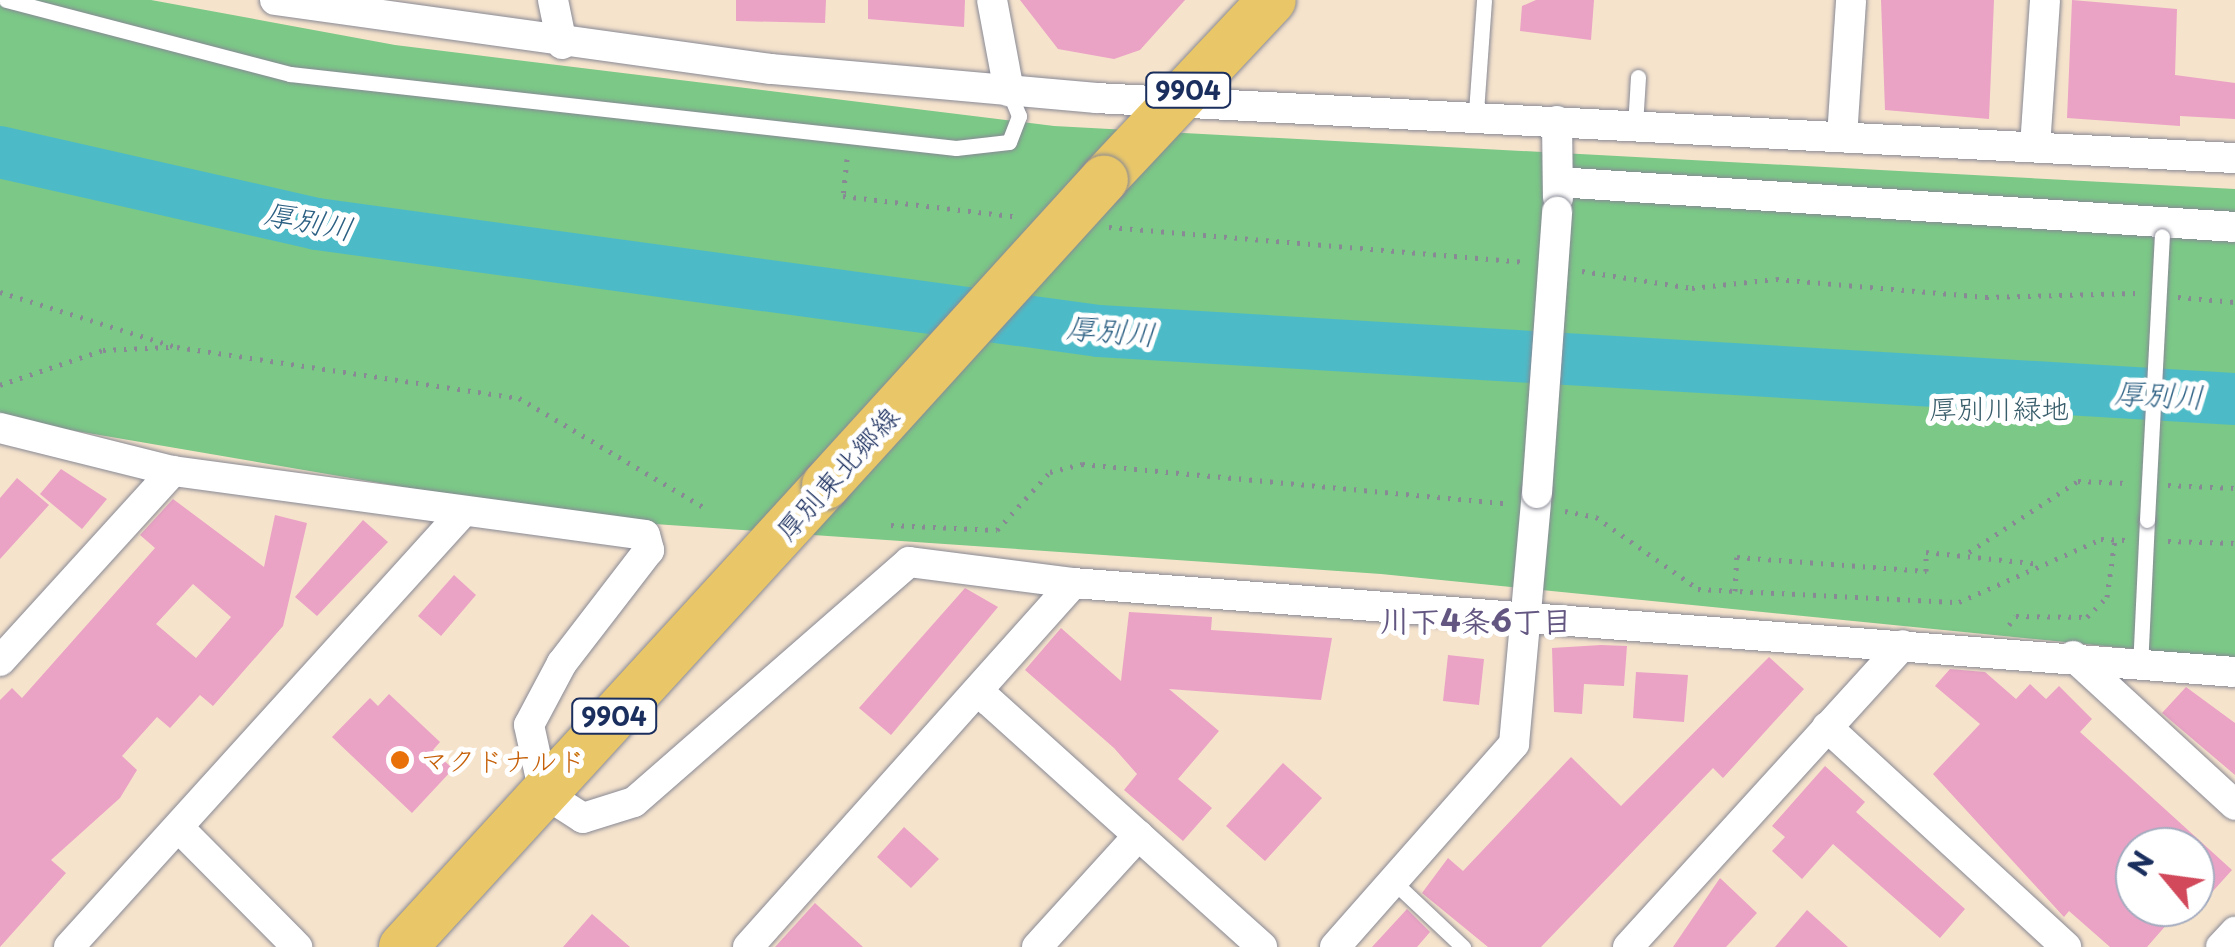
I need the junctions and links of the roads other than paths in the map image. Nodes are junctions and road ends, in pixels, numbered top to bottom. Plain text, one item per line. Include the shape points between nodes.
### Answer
1 (6, 0) edge
2 (275, 0) edge
3 (553, 0) edge
4 (992, 0) edge
5 (1272, 0) edge
6 (1484, 0) edge
7 (1852, 0) edge
8 (2045, 0) edge
9 (562, 44) junction
10 (1638, 77) dead end
11 (1009, 91) junction
12 (1180, 98) junction
13 (1476, 112) junction
14 (1558, 121) junction
15 (1636, 126) junction
16 (1842, 136) junction
17 (2034, 147) junction
18 (2235, 158) edge
19 (1558, 182) junction
20 (2235, 226) edge
21 (2162, 229) junction
22 (0, 428) edge
23 (173, 472) junction
24 (462, 513) junction
25 (1073, 583) junction
26 (1531, 617) junction
27 (1903, 644) junction
28 (2073, 656) junction
29 (0, 662) edge
30 (2140, 668) junction
31 (2235, 672) edge
32 (979, 692) junction
33 (1827, 727) junction
34 (544, 792) junction
35 (2235, 805) edge
36 (179, 828) junction
37 (1139, 835) junction
38 (1394, 882) junction
39 (2235, 932) edge
40 (69, 947) edge
41 (297, 947) edge
42 (403, 947) edge
43 (748, 947) edge
44 (1036, 947) edge
45 (1262, 947) edge
46 (1335, 947) edge
47 (1463, 947) edge
48 (1628, 947) edge
49 (2066, 947) edge
50 (2222, 947) edge

1 - 11 lane via 290,74 848,138 1000,145 1019,116
2 - 9 street
3 - 9 street
4 - 11 street
5 - 12 main road, 厚別東北郷線 / 9904
6 - 13 lane
7 - 16 street
8 - 17 street
9 - 11 street
10 - 15 lane
11 - 12 street
12 - 13 street
12 - 34 main road, 厚別東北郷線 / 9904, bridge
13 - 14 street
14 - 15 street
14 - 19 street
15 - 16 street
16 - 17 street
17 - 18 street
19 - 21 street
19 - 26 street, bridge
20 - 21 street
21 - 30 lane, bridge
22 - 23 street
23 - 24 street
23 - 29 street
24 - 34 street via 645,535 649,550 562,663 529,725
24 - 36 street
25 - 26 street
25 - 32 street
25 - 34 street via 909,562 634,802 582,818
26 - 27 street
26 - 38 street via 1514,744
27 - 28 street
27 - 33 street
28 - 30 street
28 - 35 street
30 - 31 street
32 - 37 street
32 - 43 street
33 - 48 street
33 - 49 street
34 - 42 main road, 厚別東北郷線 / 9904
36 - 40 street
36 - 41 street
37 - 44 street
37 - 45 street
38 - 46 street
38 - 47 lane
39 - 50 street

